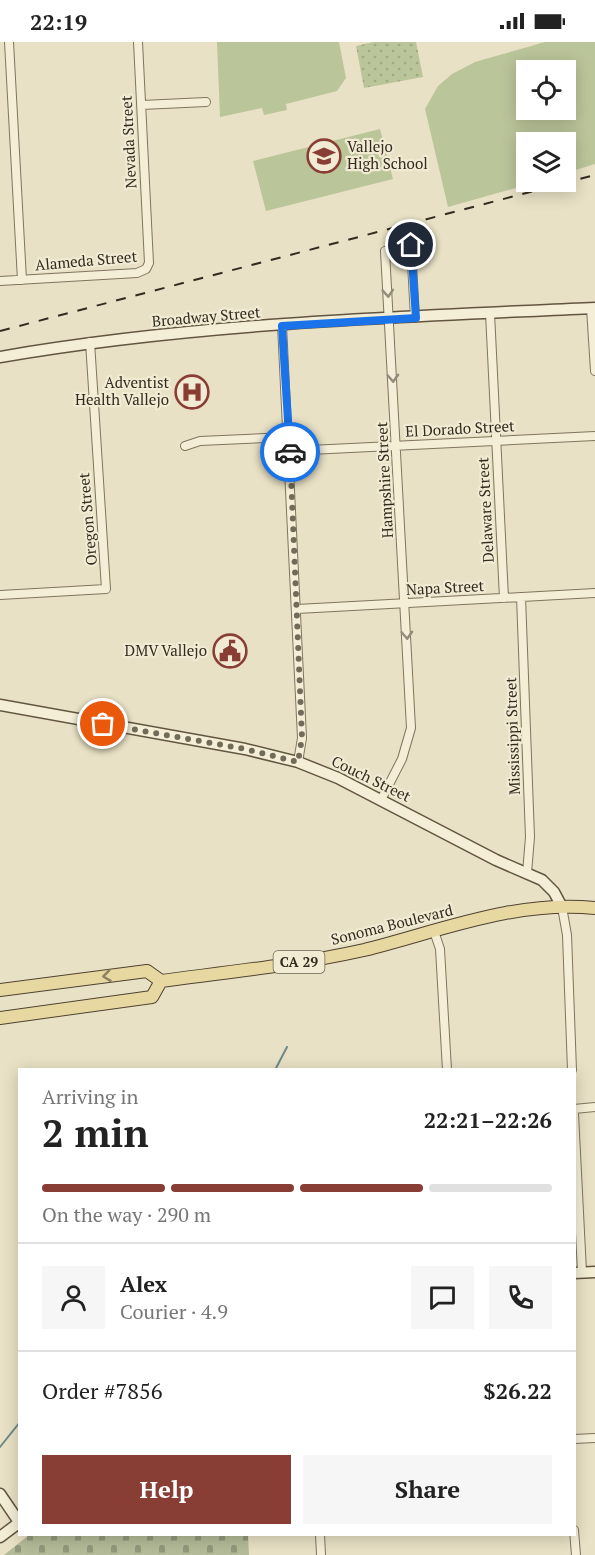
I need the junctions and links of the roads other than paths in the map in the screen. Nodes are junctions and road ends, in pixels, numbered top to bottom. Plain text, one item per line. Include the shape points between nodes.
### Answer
1 (9, 42) edge
2 (138, 42) edge
3 (206, 102) dead end
4 (142, 105) junction
5 (147, 242) joint
6 (22, 280) junction
7 (0, 281) edge
8 (593, 308) edge
9 (490, 313) junction
10 (416, 318) junction
11 (389, 319) junction
12 (282, 326) junction
13 (90, 342) junction
14 (0, 357) edge
15 (595, 371) edge
16 (595, 436) edge
17 (288, 437) junction
18 (496, 441) junction
19 (185, 446) dead end
20 (397, 446) junction
21 (290, 451) junction
22 (595, 593) edge
23 (0, 595) edge
24 (520, 597) junction
25 (504, 598) junction
26 (405, 604) junction
27 (297, 609) junction
28 (0, 705) edge
29 (298, 762) junction
30 (381, 800) junction
31 (527, 873) junction
32 (562, 907) junction
33 (595, 908) edge
34 (434, 931) junction
35 (161, 981) junction
36 (0, 990) edge
37 (0, 1018) edge
38 (447, 1068) edge
39 (572, 1068) edge
40 (595, 1107) edge
41 (576, 1108) edge
42 (576, 1193) edge
43 (595, 1272) edge
44 (578, 1273) edge
45 (595, 1437) edge
46 (576, 1439) edge
47 (0, 1494) edge
48 (18, 1519) edge
49 (18, 1524) edge
50 (320, 1536) edge
51 (574, 1536) edge
52 (0, 1537) edge
53 (321, 1555) edge
54 (576, 1555) edge

1 - 6 street
2 - 4 street, Nevada Street
3 - 4 street
4 - 5 street, Nevada Street
5 - 6 street, Alameda Street via 149,263 141,272
6 - 7 street, Alameda Street
8 - 9 street, Broadway Street
8 - 15 street
9 - 10 street, Broadway Street
9 - 18 street, Delaware Street
10 - 11 street, Broadway Street
10 -> 11 street, Hampshire Street via 411,245 385,250
11 - 12 street, Broadway Street
11 -> 20 street, Hampshire Street
12 - 13 street, Broadway Street
12 - 17 street
13 - 14 street, Broadway Street
13 - 23 street, Oregon Street via 106,589
16 - 18 street, El Dorado Street
17 - 19 street via 200,441
17 - 21 street
18 - 20 street, El Dorado Street
18 - 25 street, Delaware Street
20 - 21 street, El Dorado Street
20 - 26 street, Hampshire Street
21 - 27 street
22 - 24 street, Napa Street
24 - 25 street, Napa Street
24 - 31 street, Mississippi Street via 530,837
25 - 26 street, Napa Street
26 - 27 street, Napa Street
26 -> 30 street, Hampshire Street via 411,728 402,759
27 - 29 street via 302,738
28 - 29 street, Couch Street
29 - 30 street, Couch Street
30 - 31 street, Couch Street
31 - 32 street, Couch Street via 549,886
32 - 33 main road, Sonoma Boulevard / CA 29
32 - 34 main road, Sonoma Boulevard / CA 29 via 510,912
32 - 39 street via 567,935
34 - 35 main road, Sonoma Boulevard / CA 29 via 325,958
34 - 38 street via 440,949
35 -> 36 main road, Sonoma Boulevard / CA 29 via 147,971
35 - 37 main road via 152,997
40 - 41 street
42 - 44 street
43 - 44 street
45 - 46 street
47 - 48 street
49 - 52 street
50 - 53 street
51 - 54 street

